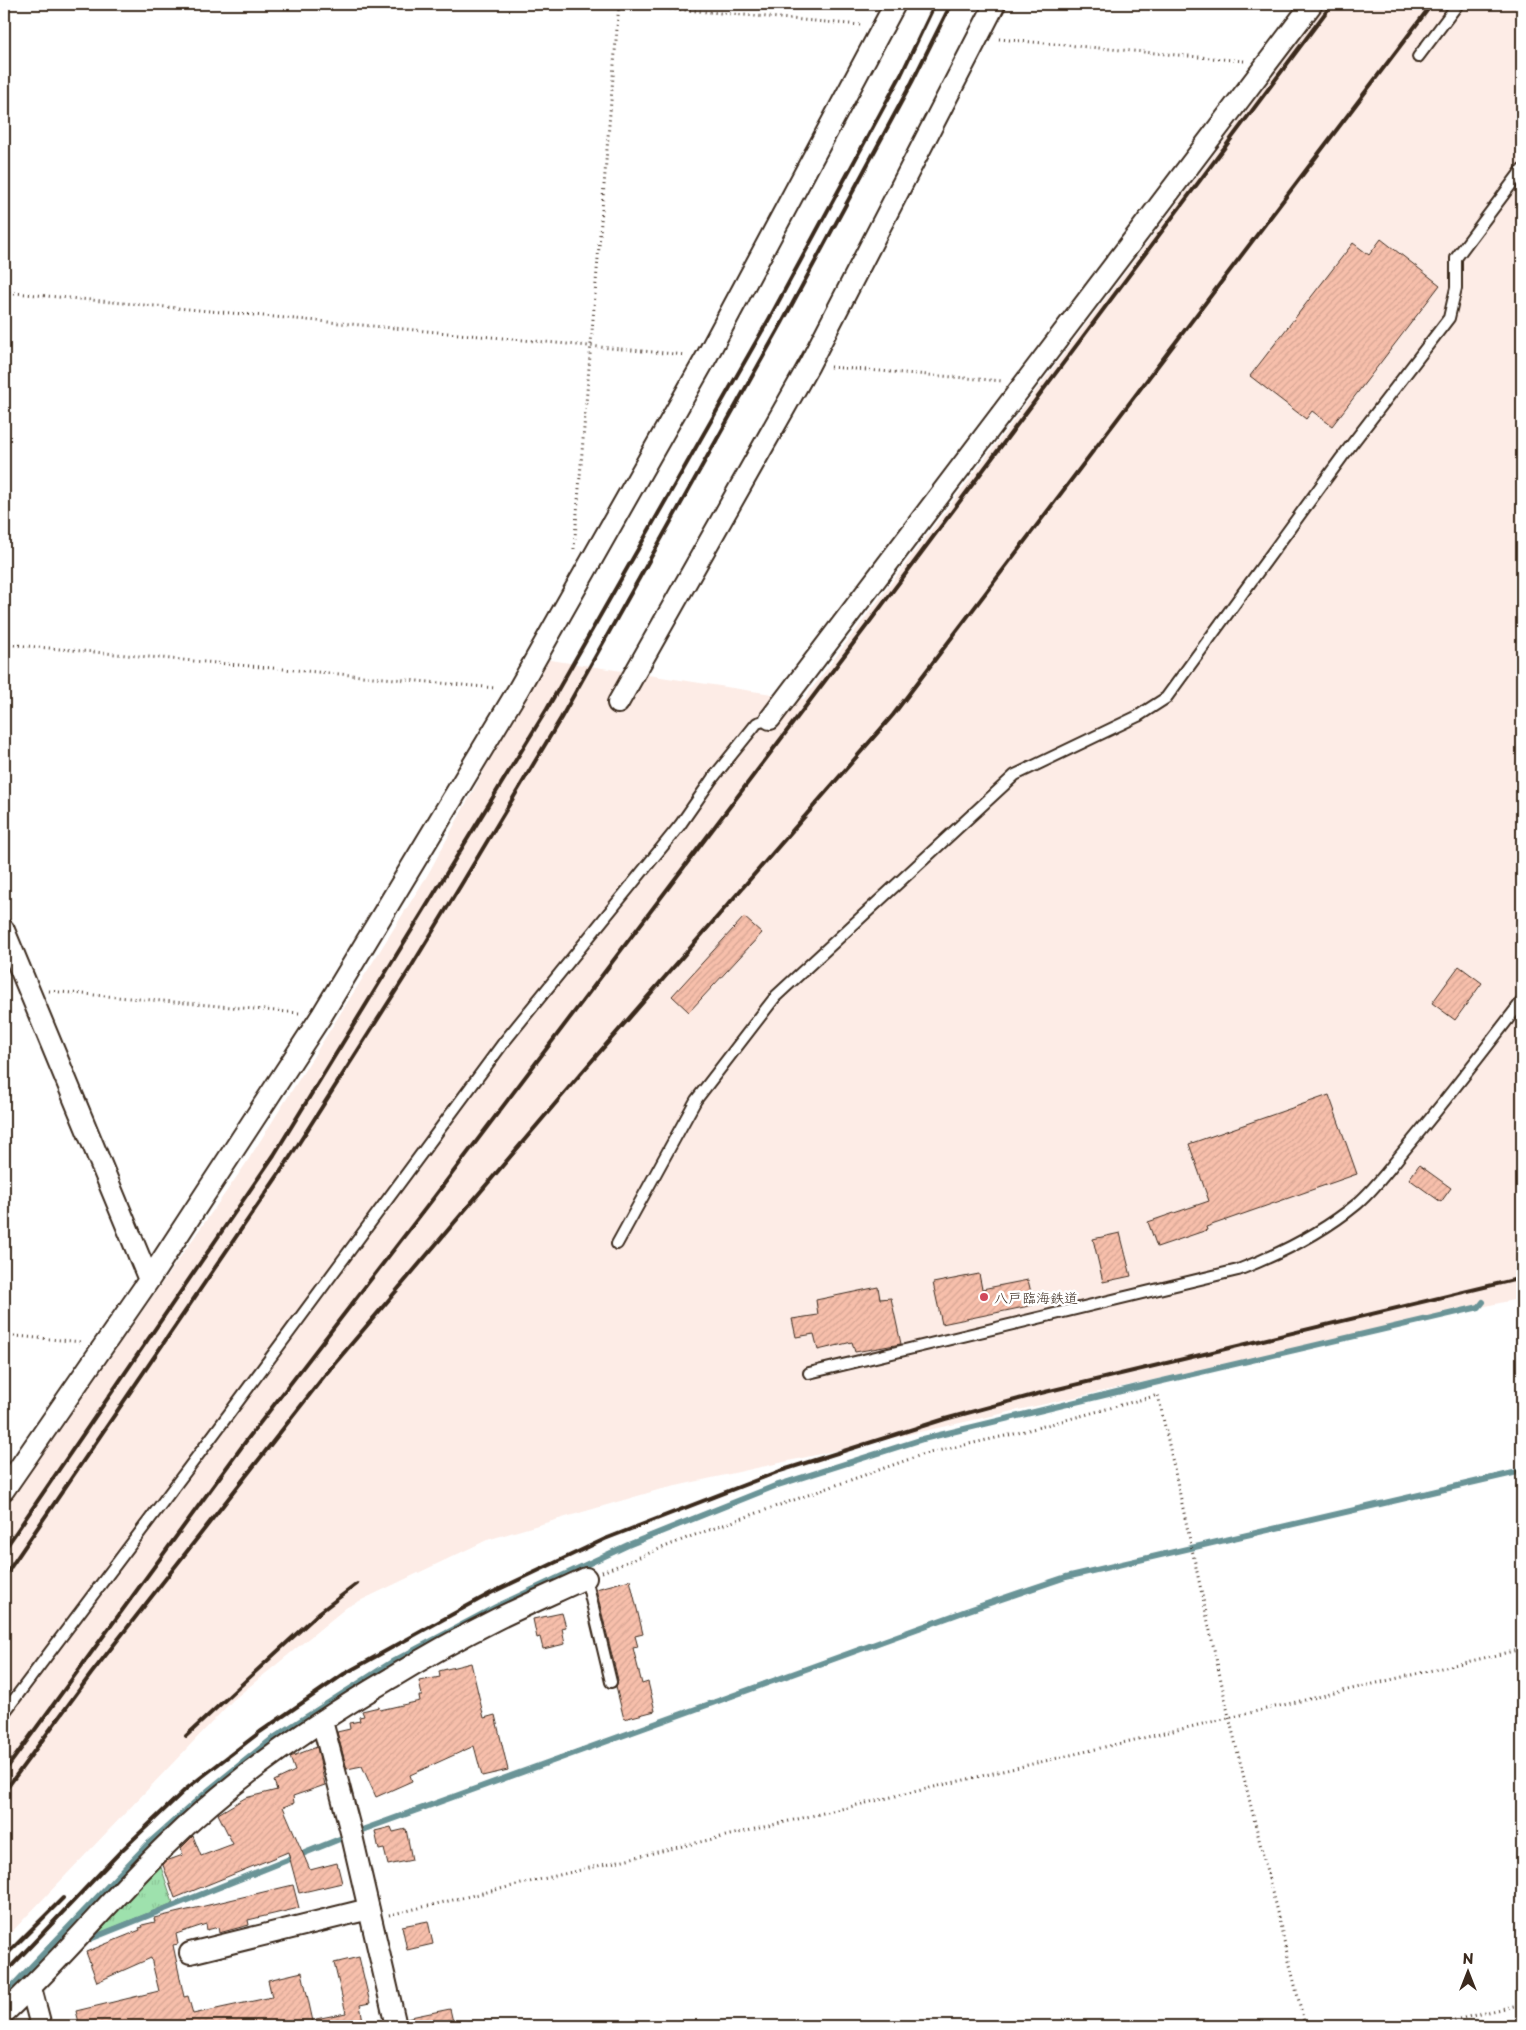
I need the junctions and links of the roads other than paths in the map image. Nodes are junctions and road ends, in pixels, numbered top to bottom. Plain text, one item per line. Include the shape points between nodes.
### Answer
1 (895, 4) edge
2 (995, 4) edge
3 (1312, 4) edge
4 (1458, 4) edge
5 (1418, 57) dead end
6 (1522, 170) edge
7 (618, 703) dead end
8 (770, 719) joint
9 (4, 930) edge
10 (1522, 1001) edge
11 (617, 1244) dead end
12 (149, 1280) junction
13 (809, 1373) dead end
14 (4, 1490) edge
15 (586, 1578) joint
16 (611, 1682) dead end
17 (4, 1713) edge
18 (322, 1721) junction
19 (370, 1914) junction
20 (190, 1953) dead end
21 (30, 1988) junction
22 (4, 2013) edge
23 (41, 2026) edge
24 (396, 2026) edge

1 - 12 street via 707,356 518,690 322,1015
2 - 7 street via 809,365
3 - 8 street
4 - 5 lane
6 - 11 lane via 1456,258 1456,288 1449,318 1342,457 1166,698 1138,716 1015,775 776,996 696,1100
8 - 17 lane via 757,723 680,825 504,1042
9 - 12 street
10 - 13 lane via 1376,1185 1337,1219 1275,1255 1238,1270
12 - 14 street
15 - 16 lane
15 - 18 street via 495,1620 423,1659
18 - 19 street
18 - 21 street via 230,1788 167,1844
19 - 20 street
19 - 24 street
21 - 22 street
21 - 23 street

